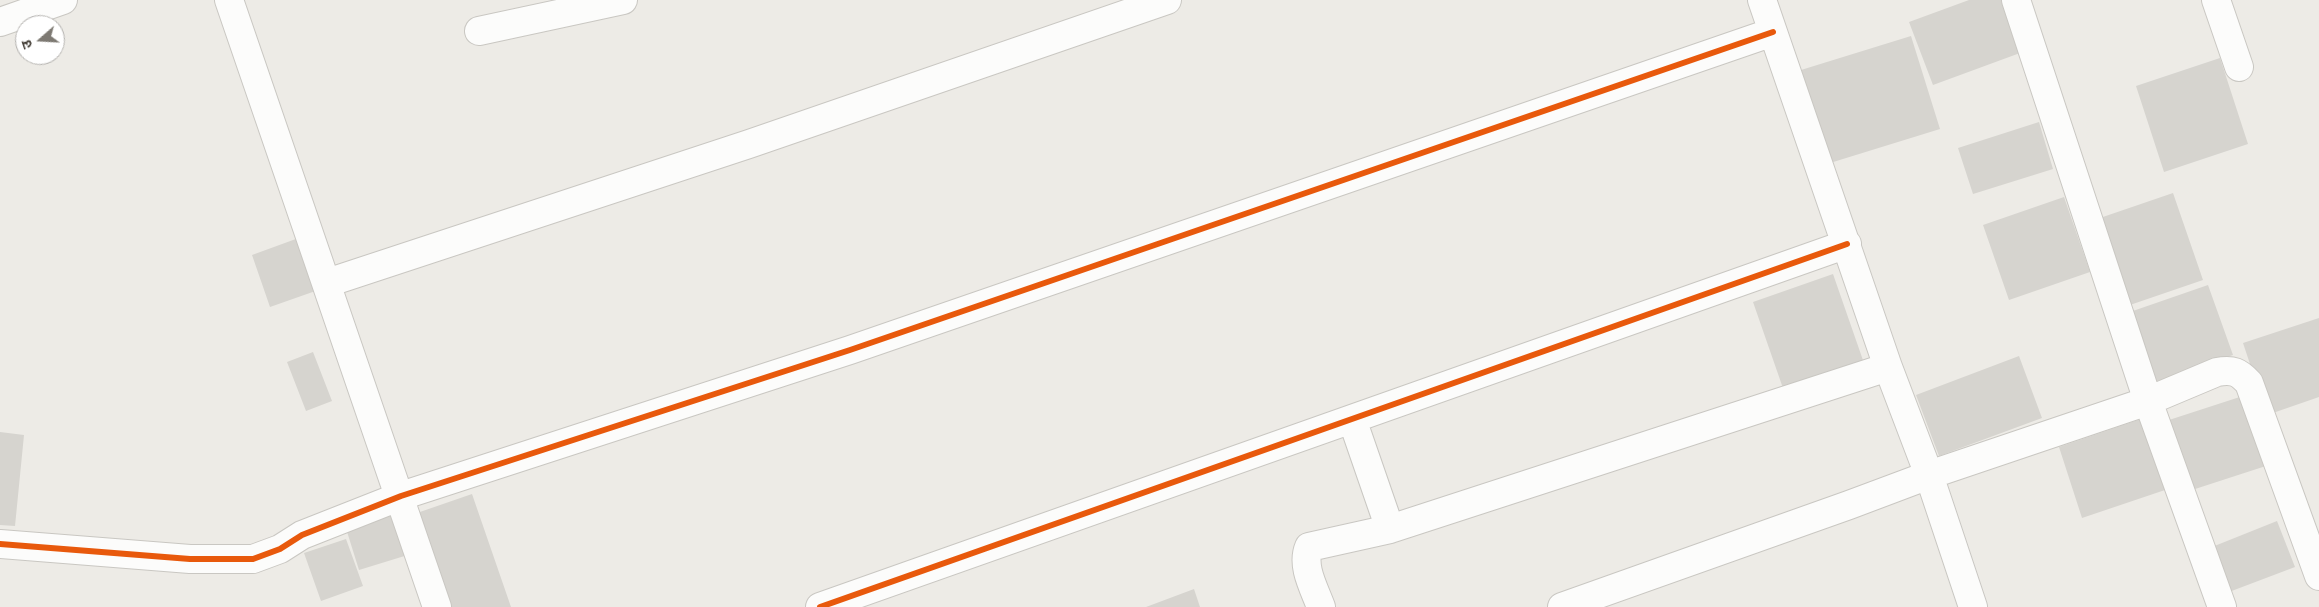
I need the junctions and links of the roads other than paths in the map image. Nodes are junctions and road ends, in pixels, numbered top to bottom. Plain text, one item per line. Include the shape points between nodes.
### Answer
1 (64, 0) edge
2 (229, 0) edge
3 (623, 0) edge
4 (1167, 0) edge
5 (1762, 0) edge
6 (2016, 0) edge
7 (2216, 0) edge
8 (0, 22) edge
9 (479, 31) dead end
10 (1773, 32) junction
11 (2239, 67) dead end
12 (1847, 244) junction
13 (327, 283) junction
14 (1888, 367) junction
15 (2148, 401) junction
16 (1352, 419) junction
17 (1929, 474) junction
18 (401, 496) junction
19 (1390, 529) junction
20 (0, 544) edge
21 (2319, 576) edge
22 (438, 607) edge
23 (820, 607) edge
24 (1320, 607) edge
25 (1562, 607) edge
26 (1973, 607) edge
27 (2222, 607) edge

1 - 8 street
2 - 13 street
3 - 9 street
4 - 13 street via 749,144
5 - 10 street
6 - 15 street
7 - 11 street
10 - 12 street
10 - 18 street via 850,350
12 - 14 street
12 - 16 street
13 - 18 street
14 - 17 street
14 - 19 street
15 - 17 street
15 - 21 street via 2229,369 2249,383
15 - 27 street
16 - 19 street
16 - 23 street
17 - 25 street
17 - 26 street
18 - 20 street via 302,534 280,549 253,559 190,560
18 - 22 street
19 - 24 street via 1308,547 1305,557 1307,569

